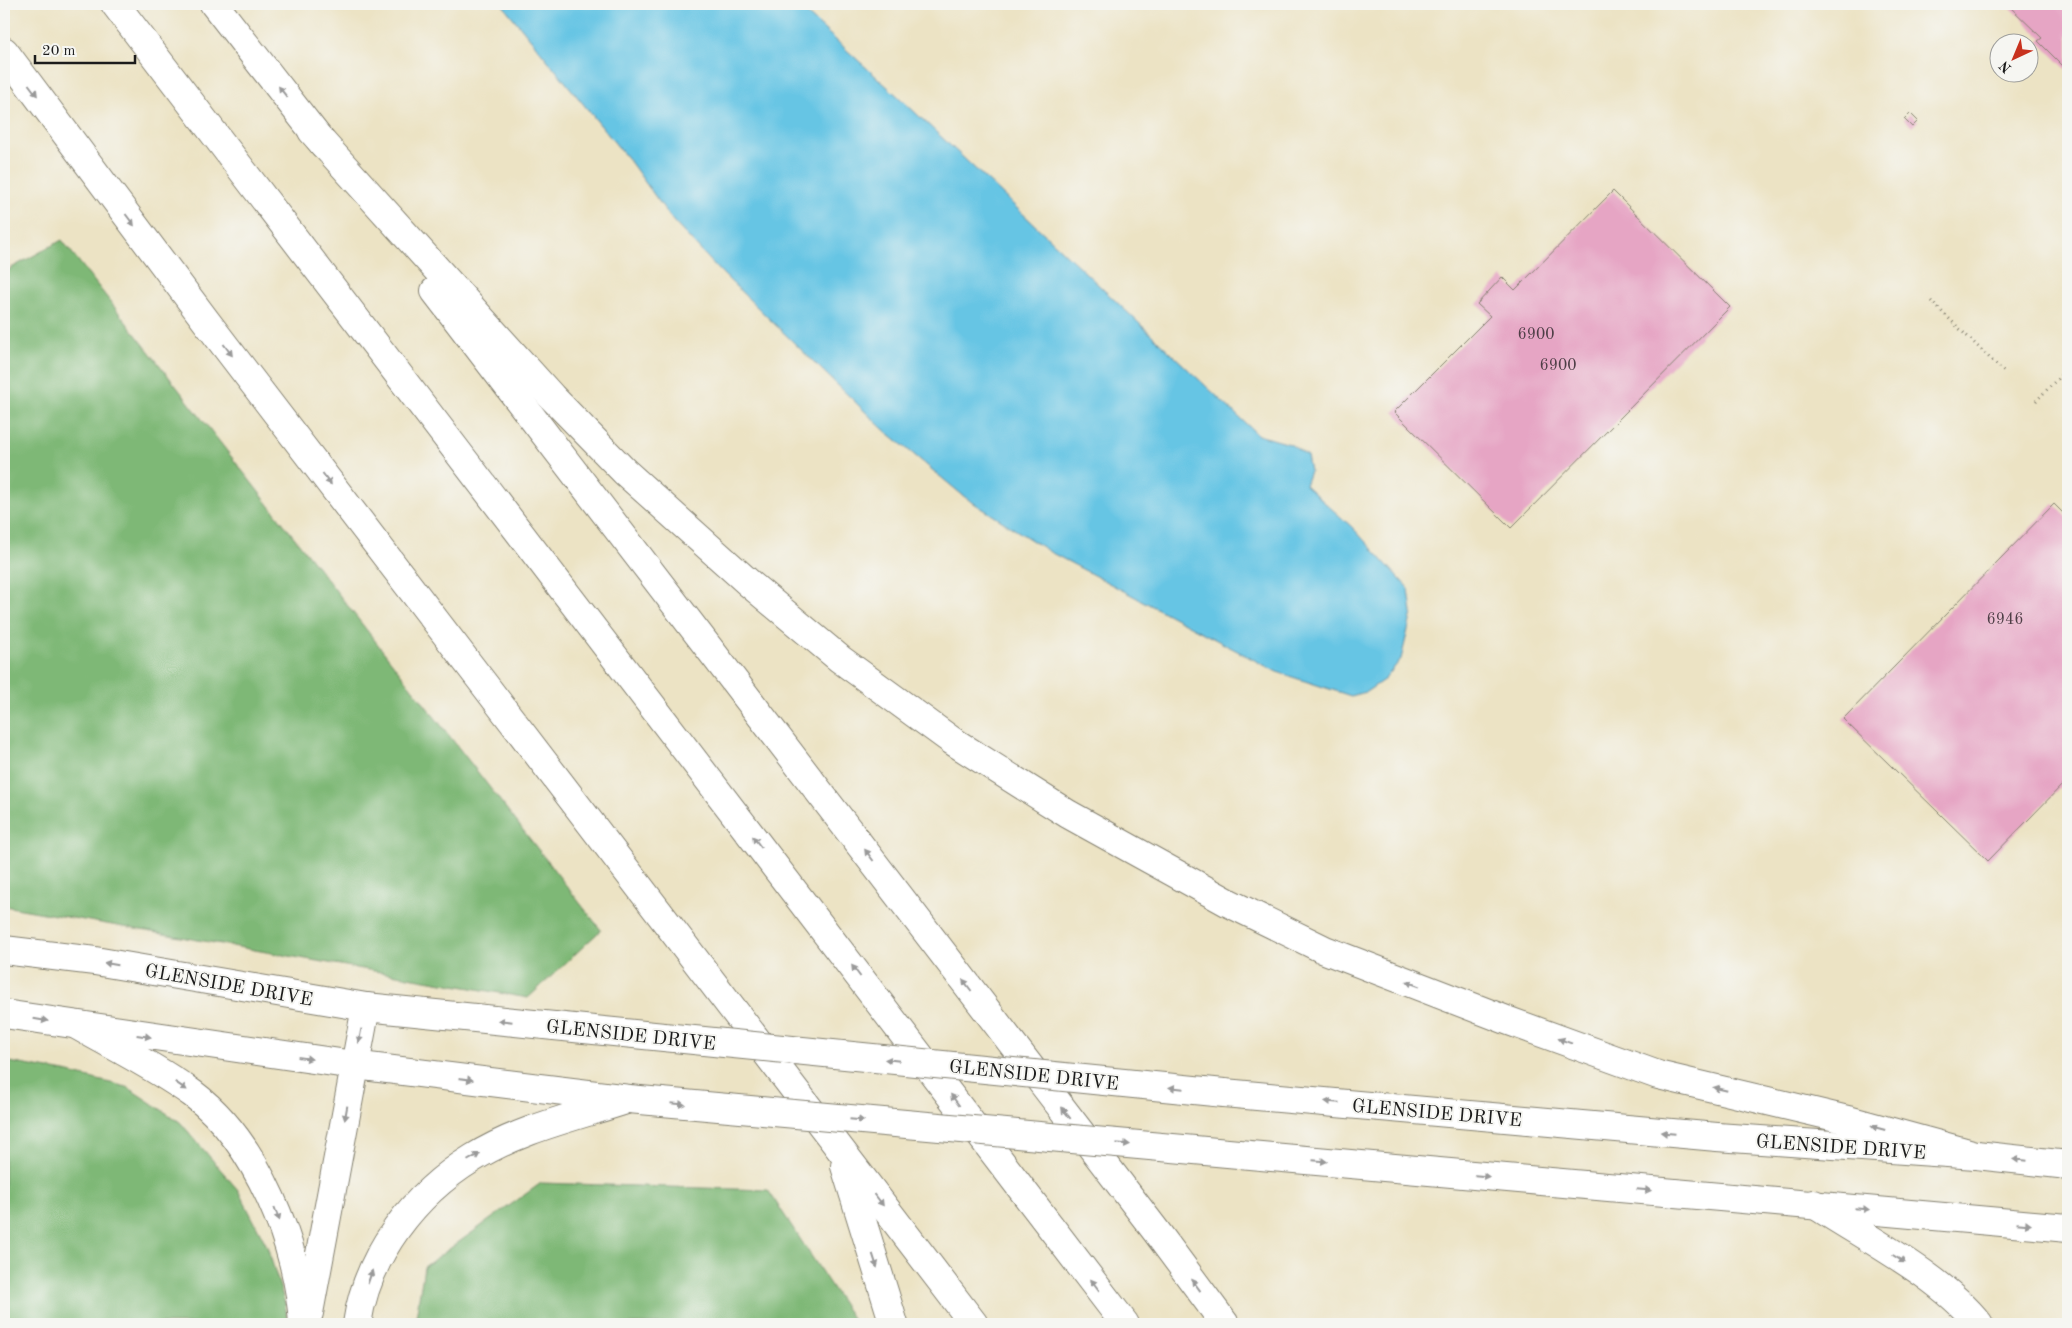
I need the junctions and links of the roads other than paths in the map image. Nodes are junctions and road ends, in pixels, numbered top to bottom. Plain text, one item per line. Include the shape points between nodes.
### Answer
1 (115, 4) edge
2 (214, 4) edge
3 (4, 51) edge
4 (312, 131) junction
5 (4, 950) edge
6 (366, 1007) junction
7 (4, 1014) edge
8 (78, 1026) junction
9 (354, 1065) junction
10 (629, 1099) junction
11 (839, 1148) junction
12 (1976, 1155) junction
13 (2067, 1165) edge
14 (1814, 1204) junction
15 (2068, 1228) edge
16 (303, 1324) edge
17 (307, 1324) edge
18 (357, 1324) edge
19 (894, 1324) edge
20 (974, 1324) edge
21 (1125, 1324) edge
22 (1225, 1324) edge
23 (1979, 1324) edge

21 -> 1 main road
4 -> 2 main road
3 -> 11 main road via 206,321
12 -> 4 main road via 1848,1120 1658,1075 1509,1020 1325,950 1229,903 1068,814 952,740 840,659 750,584 633,478 552,397
22 -> 4 main road
6 -> 5 main road, GLENSIDE DRIVE via 96,961
6 -> 9 main road
12 -> 6 main road, GLENSIDE DRIVE, bridge via 1716,1137 1224,1093
7 -> 8 main road
8 -> 9 main road
8 -> 16 main road via 160,1072 194,1095 223,1122 249,1158 270,1198 298,1281
9 -> 10 main road
9 -> 17 main road
10 -> 14 main road, bridge
18 -> 10 main road via 373,1268 394,1232 421,1198 446,1176 474,1157 522,1134
11 -> 19 main road
11 -> 20 main road
13 -> 12 main road, GLENSIDE DRIVE
14 -> 15 main road
14 -> 23 main road via 1935,1281

